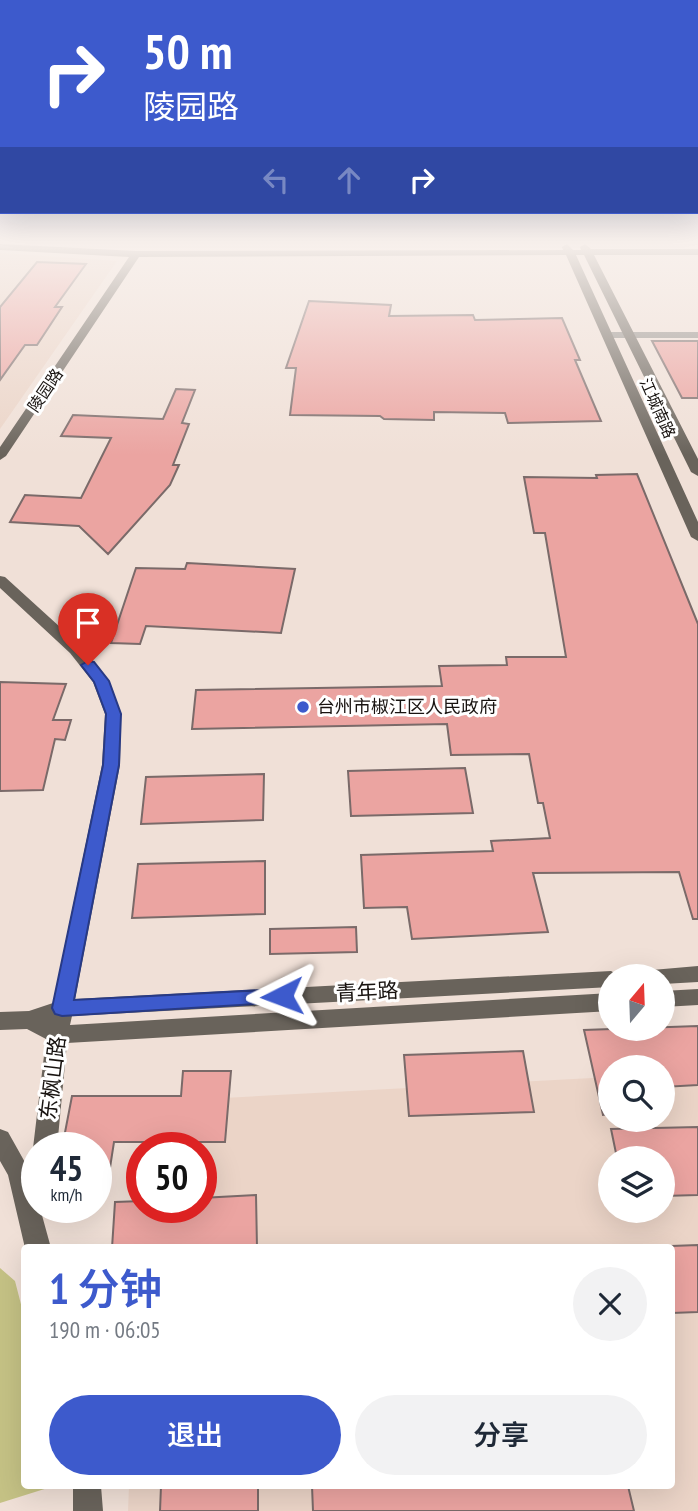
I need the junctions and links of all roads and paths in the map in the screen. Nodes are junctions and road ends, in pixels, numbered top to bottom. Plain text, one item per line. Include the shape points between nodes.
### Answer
1 (96, 314) edge
2 (598, 314) edge
3 (618, 314) edge
4 (608, 335) junction
5 (629, 335) junction
6 (698, 335) edge
7 (0, 456) edge
8 (698, 472) edge
9 (698, 537) edge
10 (0, 580) edge
11 (698, 974) edge
12 (676, 975) edge
13 (598, 980) edge
14 (698, 997) edge
15 (676, 998) edge
16 (598, 1003) edge
17 (62, 1008) junction
18 (30, 1020) junction
19 (0, 1021) edge
20 (57, 1035) junction
21 (47, 1132) edge
22 (0, 1139) edge
23 (41, 1223) edge
24 (39, 1244) edge
25 (40, 1244) edge
26 (87, 1489) edge
27 (88, 1511) edge

1 - 7 main road, 陵园路
2 - 4 main road, 江城南路
3 - 5 main road, 江城南路
4 - 5 street
4 - 9 main road, 江城南路
5 - 6 street
5 - 8 main road, 江城南路
10 - 17 main road via 76,650 101,681 113,714 111,765
11 - 12 main road
13 - 17 main road, 青年路
14 - 15 main road
16 - 20 main road
17 - 18 main road, 青年路
17 - 20 main road, 东枫山路
18 - 19 main road, 青年路
18 - 20 main road
20 - 21 main road, 东枫山路
22 - 24 main road via 19,1173
23 - 25 main road
26 - 27 main road

